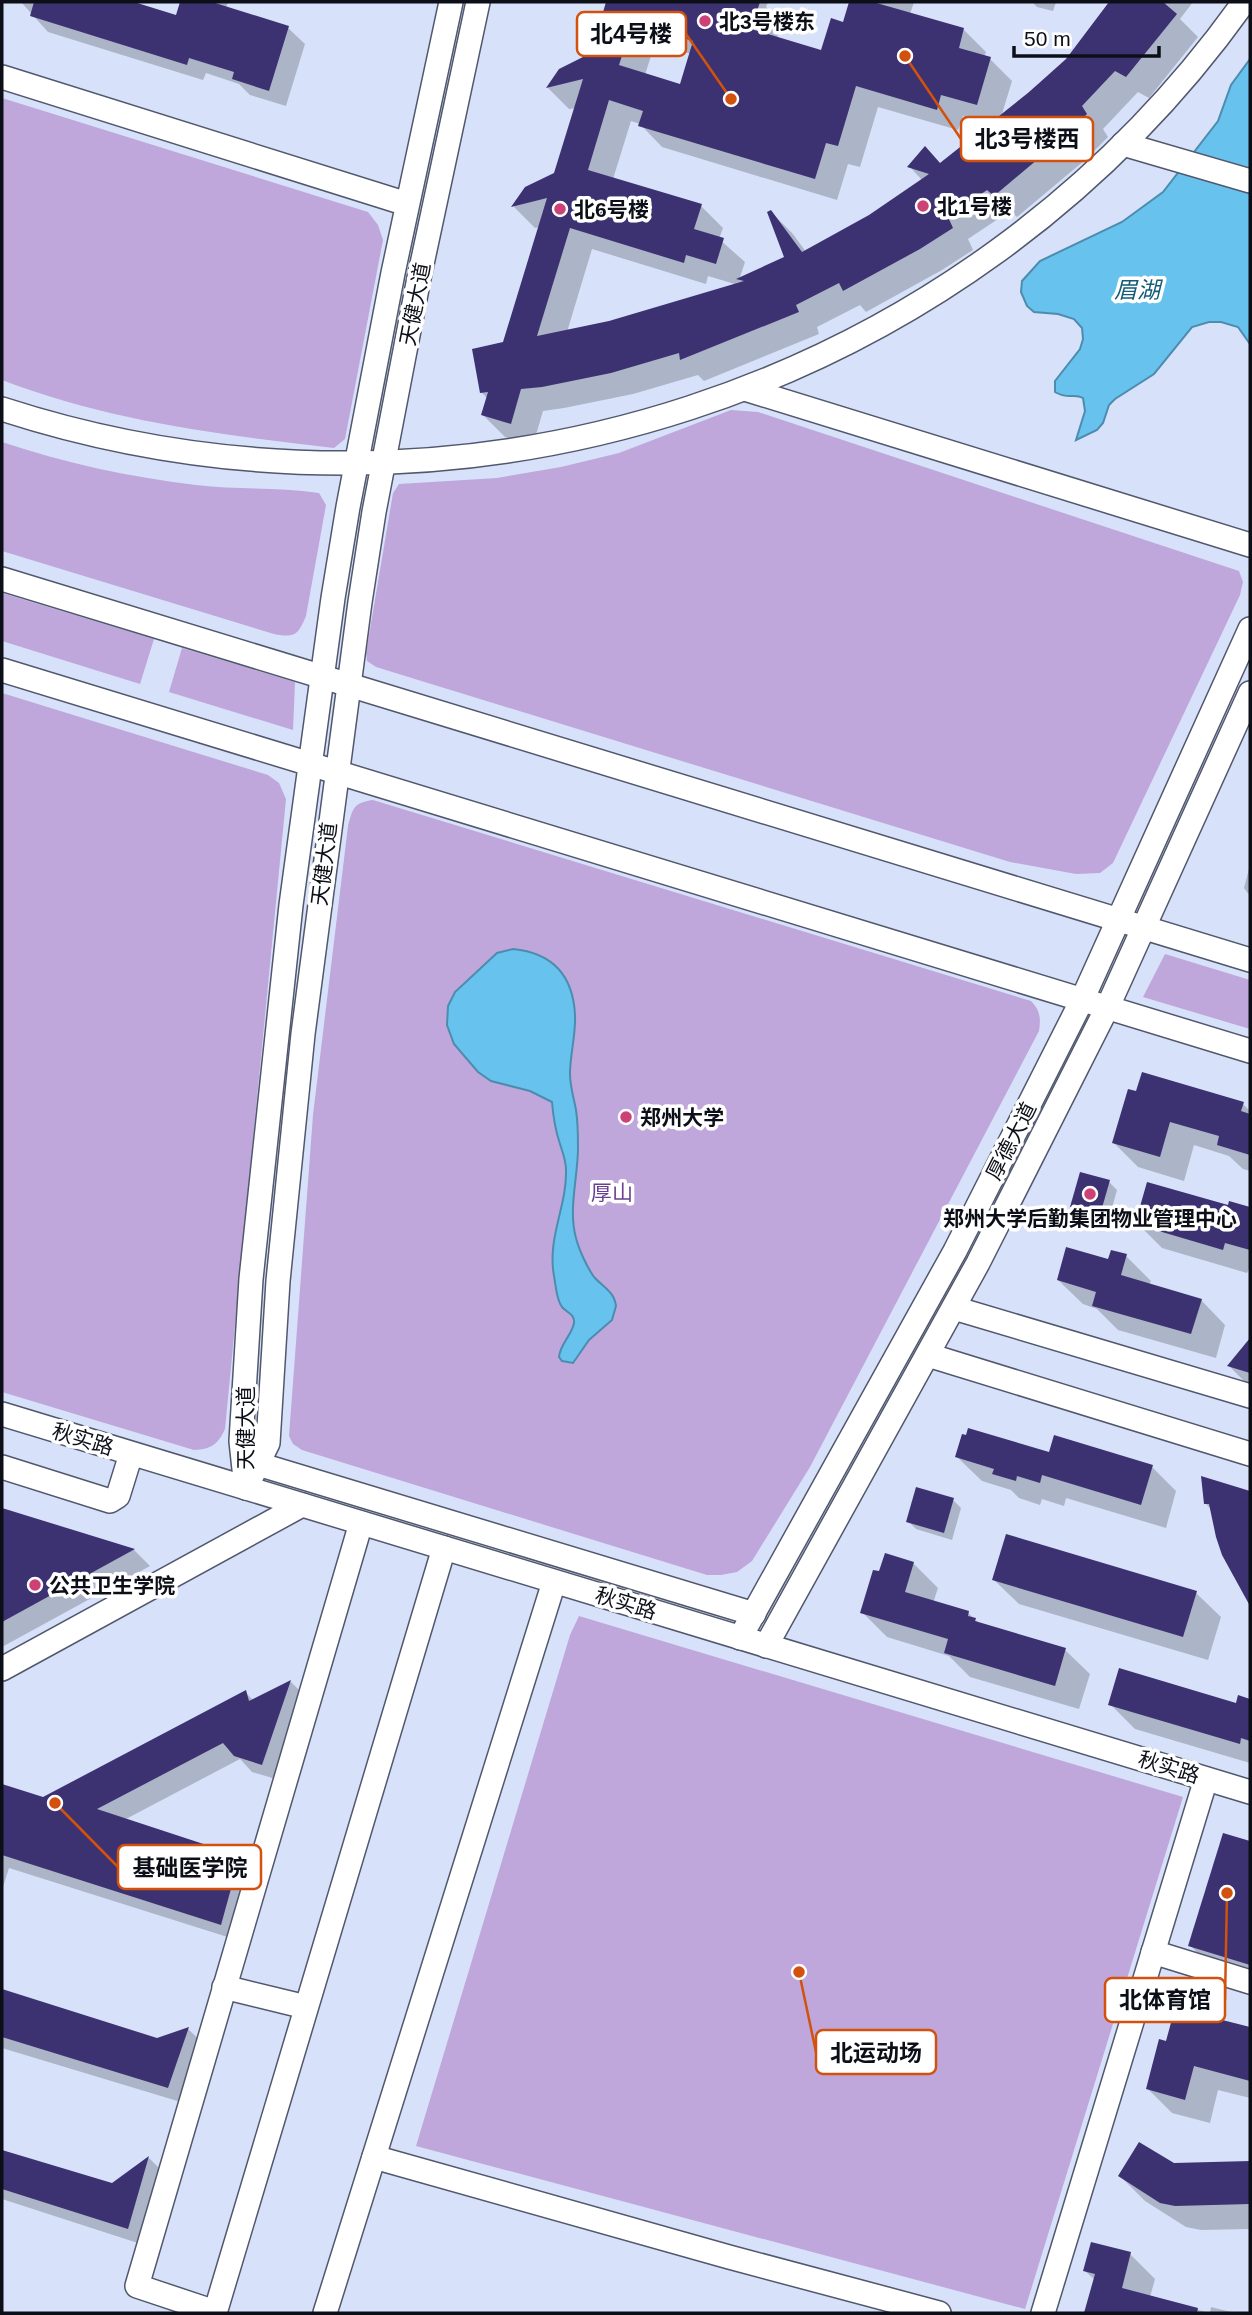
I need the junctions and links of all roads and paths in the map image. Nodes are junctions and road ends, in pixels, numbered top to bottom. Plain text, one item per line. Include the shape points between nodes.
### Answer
1 (450, 2) edge
2 (478, 2) edge
3 (1244, 2) edge
4 (2, 77) edge
5 (1123, 144) junction
6 (1250, 181) edge
7 (407, 204) junction
8 (745, 389) junction
9 (2, 409) edge
10 (384, 463) junction
11 (356, 464) junction
12 (1250, 545) edge
13 (2, 579) edge
14 (1250, 629) edge
15 (2, 670) edge
16 (323, 677) junction
17 (349, 685) junction
18 (1250, 693) edge
19 (310, 764) junction
20 (337, 772) junction
21 (1118, 919) junction
22 (1144, 927) junction
23 (1250, 960) edge
24 (1082, 1000) junction
25 (1107, 1007) junction
26 (1250, 1051) edge
27 (954, 1308) junction
28 (928, 1355) junction
29 (1250, 1396) edge
30 (3, 1418) edge
31 (131, 1454) junction
32 (1250, 1454) edge
33 (258, 1464) junction
34 (2, 1467) edge
35 (246, 1488) junction
36 (302, 1505) junction
37 (361, 1523) junction
38 (444, 1548) junction
39 (554, 1582) junction
40 (754, 1614) junction
41 (740, 1638) junction
42 (766, 1646) junction
43 (2, 1670) edge
44 (1206, 1779) junction
45 (1250, 1792) edge
46 (1153, 1952) junction
47 (1250, 1982) edge
48 (225, 1987) junction
49 (306, 2007) junction
50 (374, 2157) junction
51 (215, 2313) edge
52 (325, 2313) edge
53 (939, 2313) edge
54 (1043, 2313) edge

1 - 7 lane, 天健大道
2 - 10 lane, 天健大道
3 - 5 lane via 1192,69
4 - 7 lane
5 - 6 lane
5 - 8 lane via 1020,234 930,297 835,350
7 - 11 lane, 天健大道
8 - 10 lane via 577,439 469,457
8 - 12 lane
9 - 11 lane via 85,433 195,454
10 - 11 lane
10 - 17 lane, 天健大道
11 - 16 lane, 天健大道
13 - 16 lane
14 - 21 lane, 厚德大道
15 - 19 lane
16 - 17 lane
16 - 19 lane, 天健大道
17 - 20 lane, 天健大道
17 - 21 lane
18 - 22 lane, 厚德大道
19 - 20 lane
19 - 35 lane, 天健大道 via 251,1279 241,1441
20 - 24 lane
20 - 33 lane, 天健大道 via 303,1034 278,1281 268,1443
21 - 22 lane
21 - 24 lane, 厚德大道
22 - 23 lane
22 - 25 lane, 厚德大道
24 - 25 lane
24 - 40 lane, 厚德大道 via 955,1251
25 - 26 lane
25 - 27 lane, 厚德大道
27 - 28 lane, 厚德大道
27 - 29 lane
28 - 32 lane
28 - 42 lane, 厚德大道
30 - 31 lane, 秋实路
31 - 34 lane via 118,1496 110,1501
31 - 35 lane, 秋实路
33 - 35 lane, 天健大道
33 - 40 lane
35 - 36 lane, 秋实路
36 - 37 lane, 秋实路
36 - 43 lane
37 - 38 lane, 秋实路
37 - 48 lane
38 - 39 lane, 秋实路
38 - 49 lane
39 - 41 lane, 秋实路
39 - 50 lane
40 - 41 lane, 厚德大道
41 - 42 lane, 秋实路
42 - 44 lane, 秋实路
44 - 45 lane, 秋实路
44 - 46 lane
46 - 47 lane
46 - 54 lane
48 - 49 lane
48 - 51 lane via 136,2286
49 - 51 lane
50 - 52 lane
50 - 53 lane

